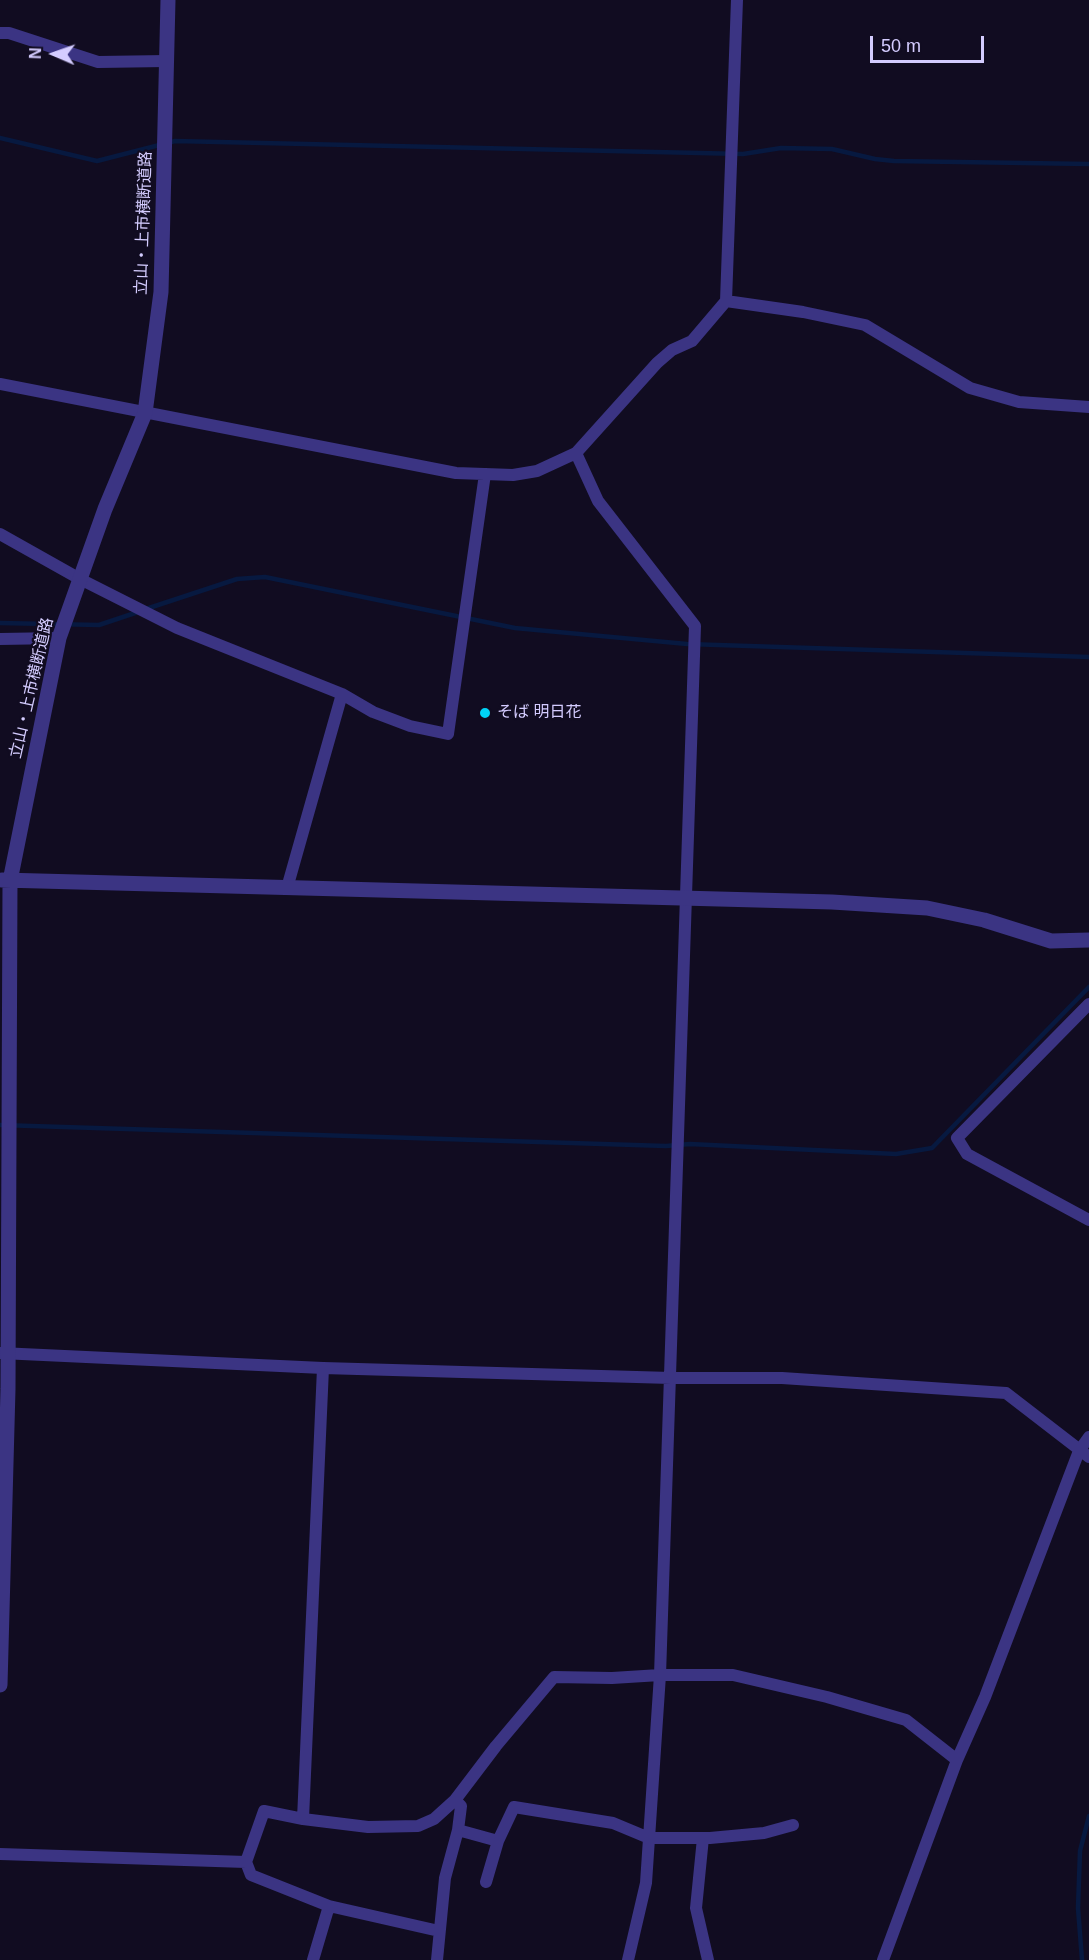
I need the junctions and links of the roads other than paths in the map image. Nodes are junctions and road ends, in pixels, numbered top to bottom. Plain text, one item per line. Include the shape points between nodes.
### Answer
1 (168, 0) edge
2 (737, 0) edge
3 (0, 33) edge
4 (166, 61) junction
5 (726, 301) junction
6 (0, 384) edge
7 (1089, 407) edge
8 (145, 413) junction
9 (576, 453) junction
10 (485, 474) junction
11 (0, 534) edge
12 (80, 579) junction
13 (60, 636) junction
14 (0, 639) edge
15 (342, 694) junction
16 (5, 880) edge
17 (287, 888) junction
18 (686, 898) junction
19 (1089, 940) edge
20 (1089, 1004) edge
21 (1089, 1220) edge
22 (4, 1353) edge
23 (323, 1368) junction
24 (671, 1378) junction
25 (1089, 1437) edge
26 (1084, 1454) edge
27 (660, 1676) junction
28 (0, 1685) edge
29 (957, 1760) junction
30 (455, 1800) junction
31 (303, 1819) junction
32 (793, 1825) dead end
33 (458, 1830) junction
34 (649, 1838) junction
35 (703, 1838) junction
36 (498, 1841) junction
37 (0, 1854) edge
38 (246, 1862) junction
39 (486, 1882) dead end
40 (329, 1906) junction
41 (439, 1931) junction
42 (313, 1960) edge
43 (437, 1960) edge
44 (628, 1960) edge
45 (708, 1960) edge
46 (883, 1960) edge

1 - 4 street, 立山・上市横断道路
2 - 5 street
3 - 4 street via 98,62
4 - 8 street, 立山・上市横断道路 via 161,292
5 - 7 street via 865,325 970,388 1019,402
5 - 9 street via 692,341 672,350 657,363
6 - 8 street
8 - 10 street via 394,462
8 - 12 street, 立山・上市横断道路
9 - 10 street via 537,471
9 - 18 street via 598,501 695,626
10 - 15 street via 448,734 410,726 373,712
11 - 12 street
12 - 13 street, 立山・上市横断道路
12 - 15 street via 177,628
13 - 14 street
13 - 16 street, 立山・上市横断道路
15 - 17 street
16 - 17 street
16 - 22 street, 立山・上市横断道路
17 - 18 street
18 - 19 street via 927,908 984,920 1051,941
18 - 24 street
20 - 21 street via 957,1138 967,1154
22 - 23 street
22 - 28 street, 立山・上市横断道路
23 - 24 street
23 - 31 street
24 - 26 street via 782,1378 1006,1393
24 - 27 street
25 - 26 street
26 - 29 street
27 - 29 street via 733,1675 827,1697 906,1720
27 - 30 street via 554,1677
27 - 34 street
29 - 46 street
30 - 31 street via 434,1819 418,1826 368,1827
30 - 33 street via 462,1806
31 - 38 street via 264,1811
32 - 35 street via 764,1833
33 - 36 street
33 - 41 street via 445,1878
34 - 35 street
34 - 36 street via 613,1823 514,1807
34 - 44 street via 646,1883
35 - 45 street via 696,1908
36 - 39 street
37 - 38 street
38 - 40 street via 251,1875
40 - 41 street
40 - 42 street
41 - 43 street

